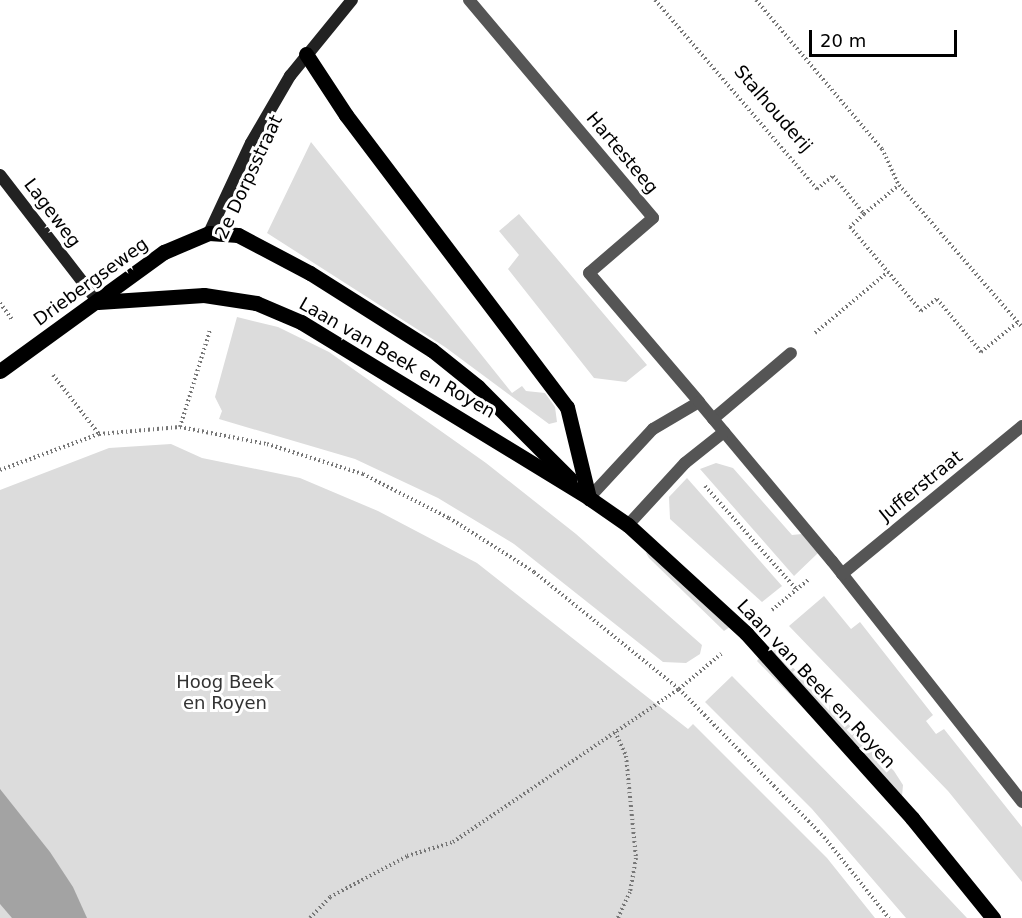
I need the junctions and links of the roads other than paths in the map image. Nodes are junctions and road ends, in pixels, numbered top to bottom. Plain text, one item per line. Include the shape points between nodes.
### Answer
1 (352, 0) edge
2 (469, 0) edge
3 (306, 54) junction
4 (0, 175) edge
5 (209, 233) junction
6 (98, 302) junction
7 (791, 353) road end
8 (0, 371) edge
9 (699, 402) junction
10 (713, 419) junction
11 (1022, 426) edge
12 (724, 432) junction
13 (589, 498) junction
14 (628, 525) junction
15 (842, 574) junction
16 (1022, 802) edge
17 (993, 918) edge

1 - 3 main road, 2e Dorpsstraat
2 - 9 street, Hartesteeg via 653,218 589,273
3 - 5 main road, 2e Dorpsstraat via 251,143
3 - 13 main road via 346,115 567,407
4 - 6 main road, Lageweg
5 - 6 main road, Driebergseweg via 164,252
5 - 13 main road, Laan van Beek en Royen via 238,236 300,267 432,350 478,387
6 - 8 main road, Driebergseweg
6 - 13 main road, Laan van Beek en Royen via 171,295 256,303 301,322
7 - 10 street
9 - 10 street
9 - 13 street via 653,429
10 - 12 street
11 - 15 street, Jufferstraat
12 - 14 street via 685,463
12 - 15 street
13 - 14 main road, Laan van Beek en Royen
14 - 17 main road, Laan van Beek en Royen via 746,633 912,818
15 - 16 street

